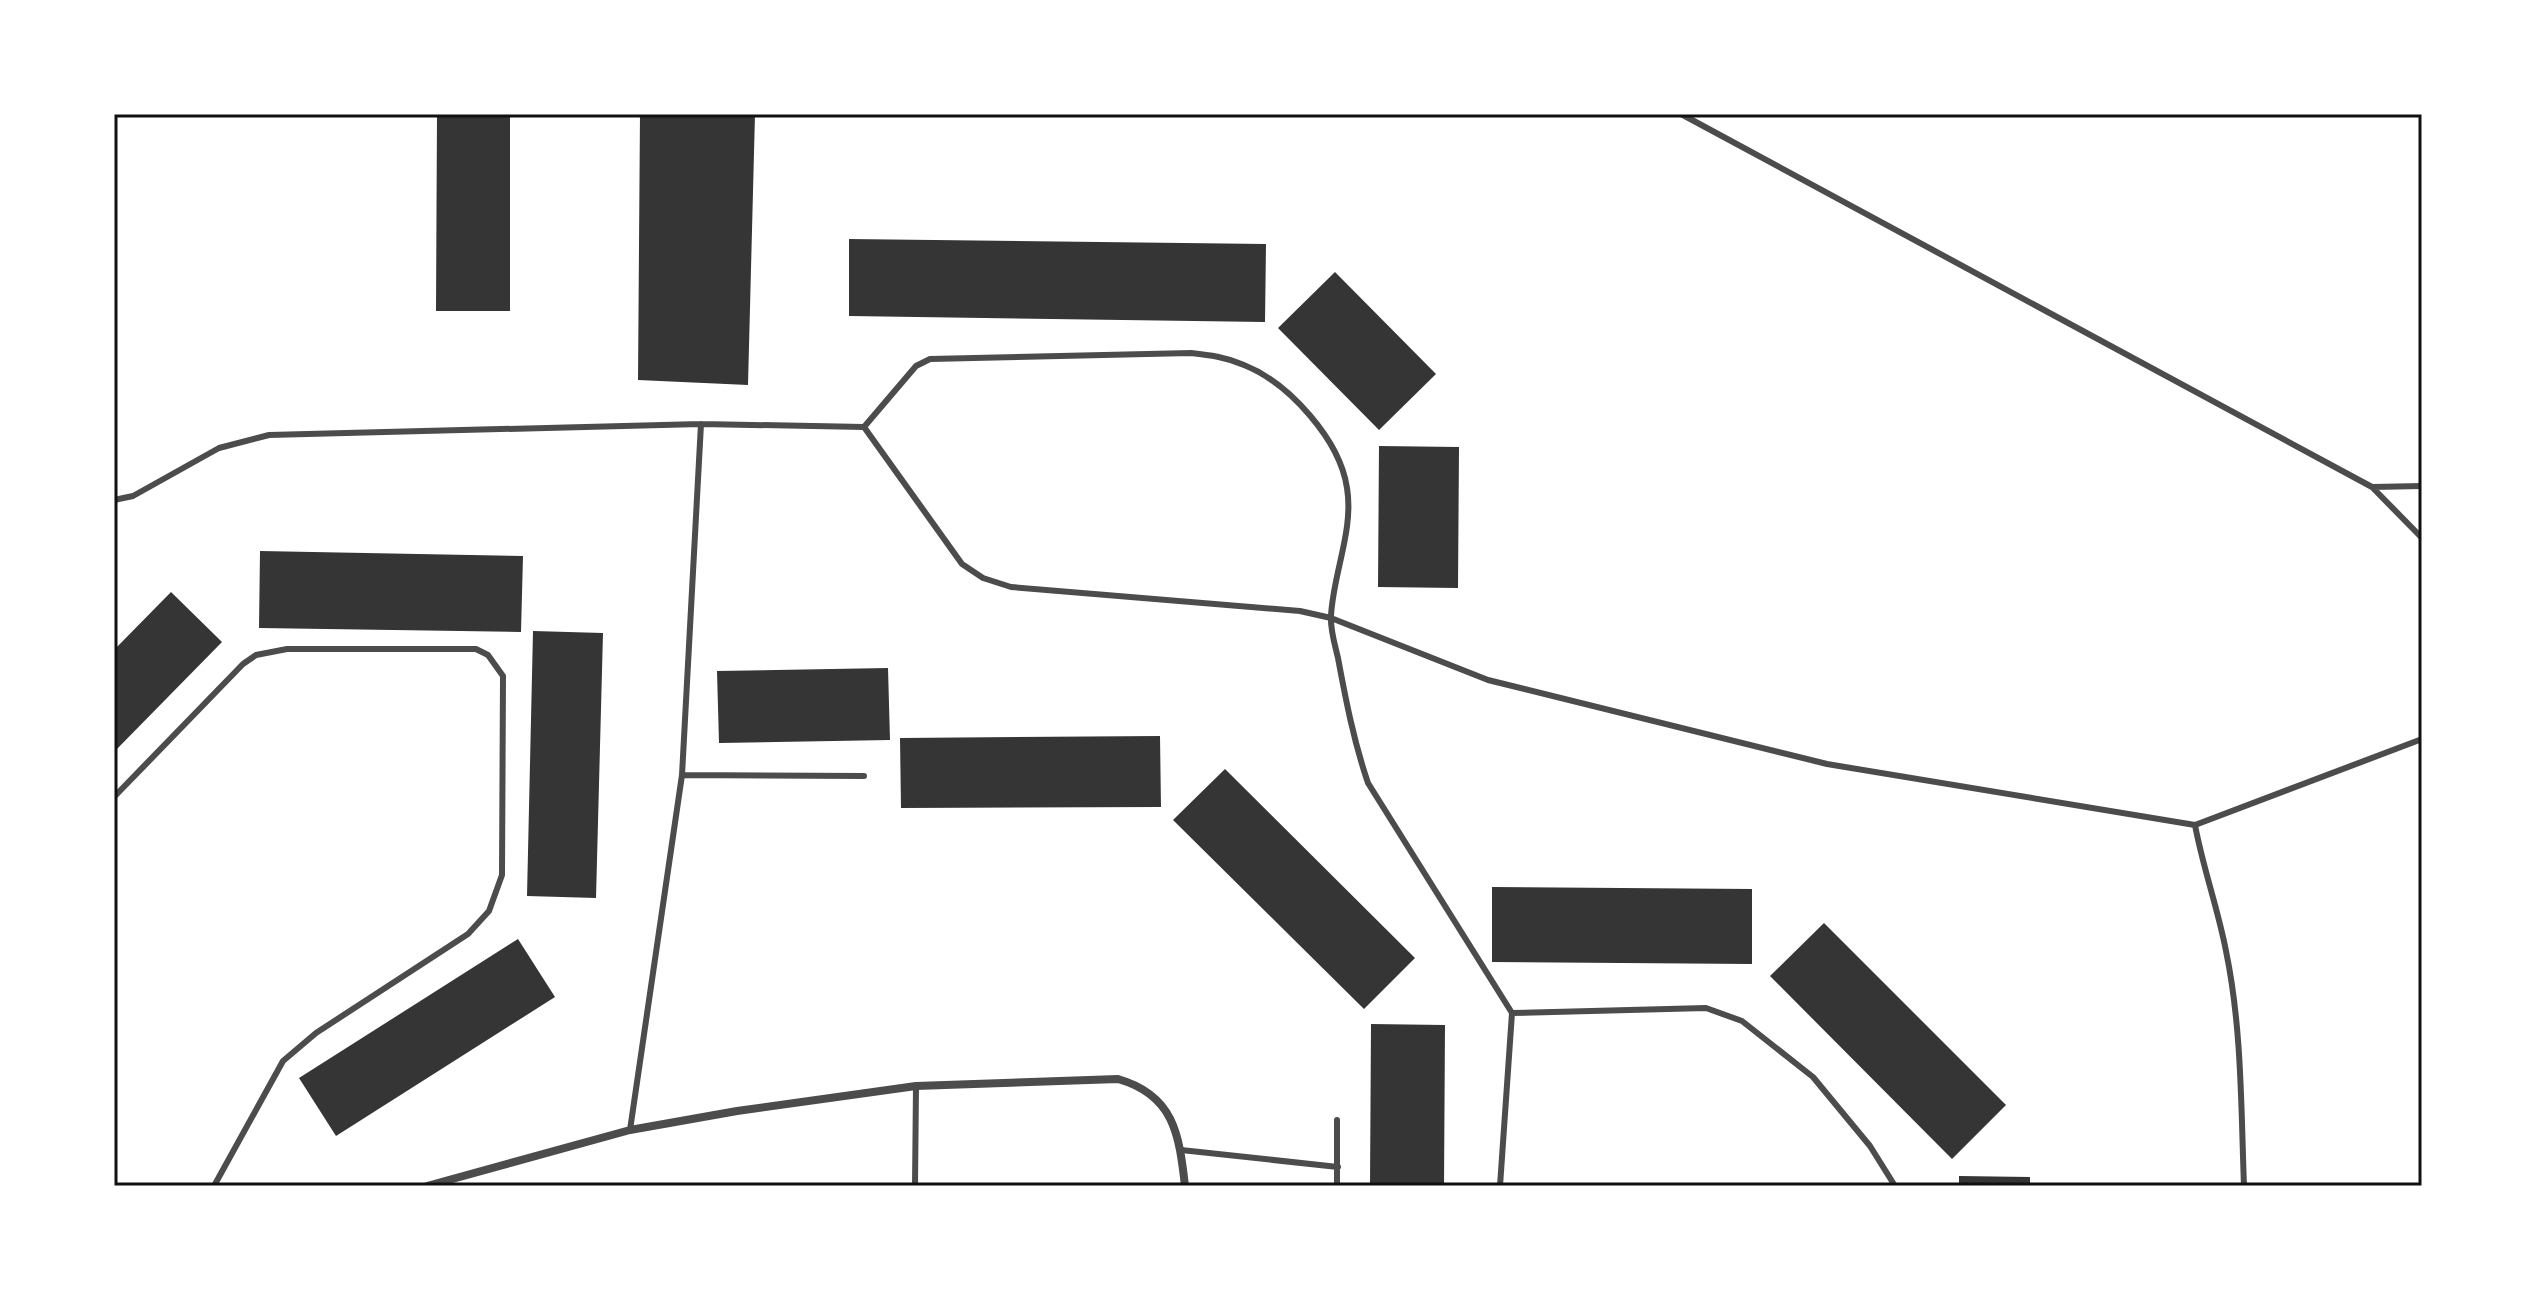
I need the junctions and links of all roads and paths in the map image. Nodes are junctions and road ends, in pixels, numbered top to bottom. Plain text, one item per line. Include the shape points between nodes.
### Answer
1 (1681, 114) edge
2 (701, 424) junction
3 (864, 427) junction
4 (2422, 486) edge
5 (2372, 487) junction
6 (114, 500) edge
7 (2422, 538) edge
8 (1331, 618) junction
9 (2422, 739) edge
10 (682, 775) junction
11 (864, 776) dead end
12 (114, 797) edge
13 (2195, 825) junction
14 (1512, 1013) junction
15 (916, 1086) junction
16 (1337, 1120) dead end
17 (630, 1130) junction
18 (1181, 1150) junction
19 (1338, 1167) junction
20 (214, 1186) edge
21 (427, 1186) edge
22 (915, 1186) edge
23 (1185, 1186) edge
24 (1337, 1186) edge
25 (1500, 1186) edge
26 (1895, 1186) edge
27 (2244, 1186) edge

1 - 5 lane
2 - 3 lane
2 - 6 lane via 269,435 219,448 133,496
2 - 10 lane
3 - 8 lane via 962,564 983,578 1011,587
3 - 8 lane via 916,366 930,359 1191,353 1248,366 1307,415 1339,462 1347,489 1347,517
4 - 5 lane
5 - 7 lane
8 - 13 lane via 1488,680 1827,764
8 - 14 lane via 1350,723 1368,783
9 - 13 lane
10 - 11 lane
10 - 17 lane
12 - 20 lane via 243,664 271,651 476,649 488,655 503,676 502,875 496,899 468,934 316,1033 283,1061
13 - 27 lane via 2226,952 2240,1066
14 - 25 lane
14 - 26 lane via 1706,1008 1742,1021 1813,1077 1870,1146
15 - 17 street
15 - 18 street via 1118,1079 1142,1086 1164,1106
15 - 22 lane
16 - 19 lane
17 - 21 street
18 - 19 lane
18 - 23 street
19 - 24 lane

